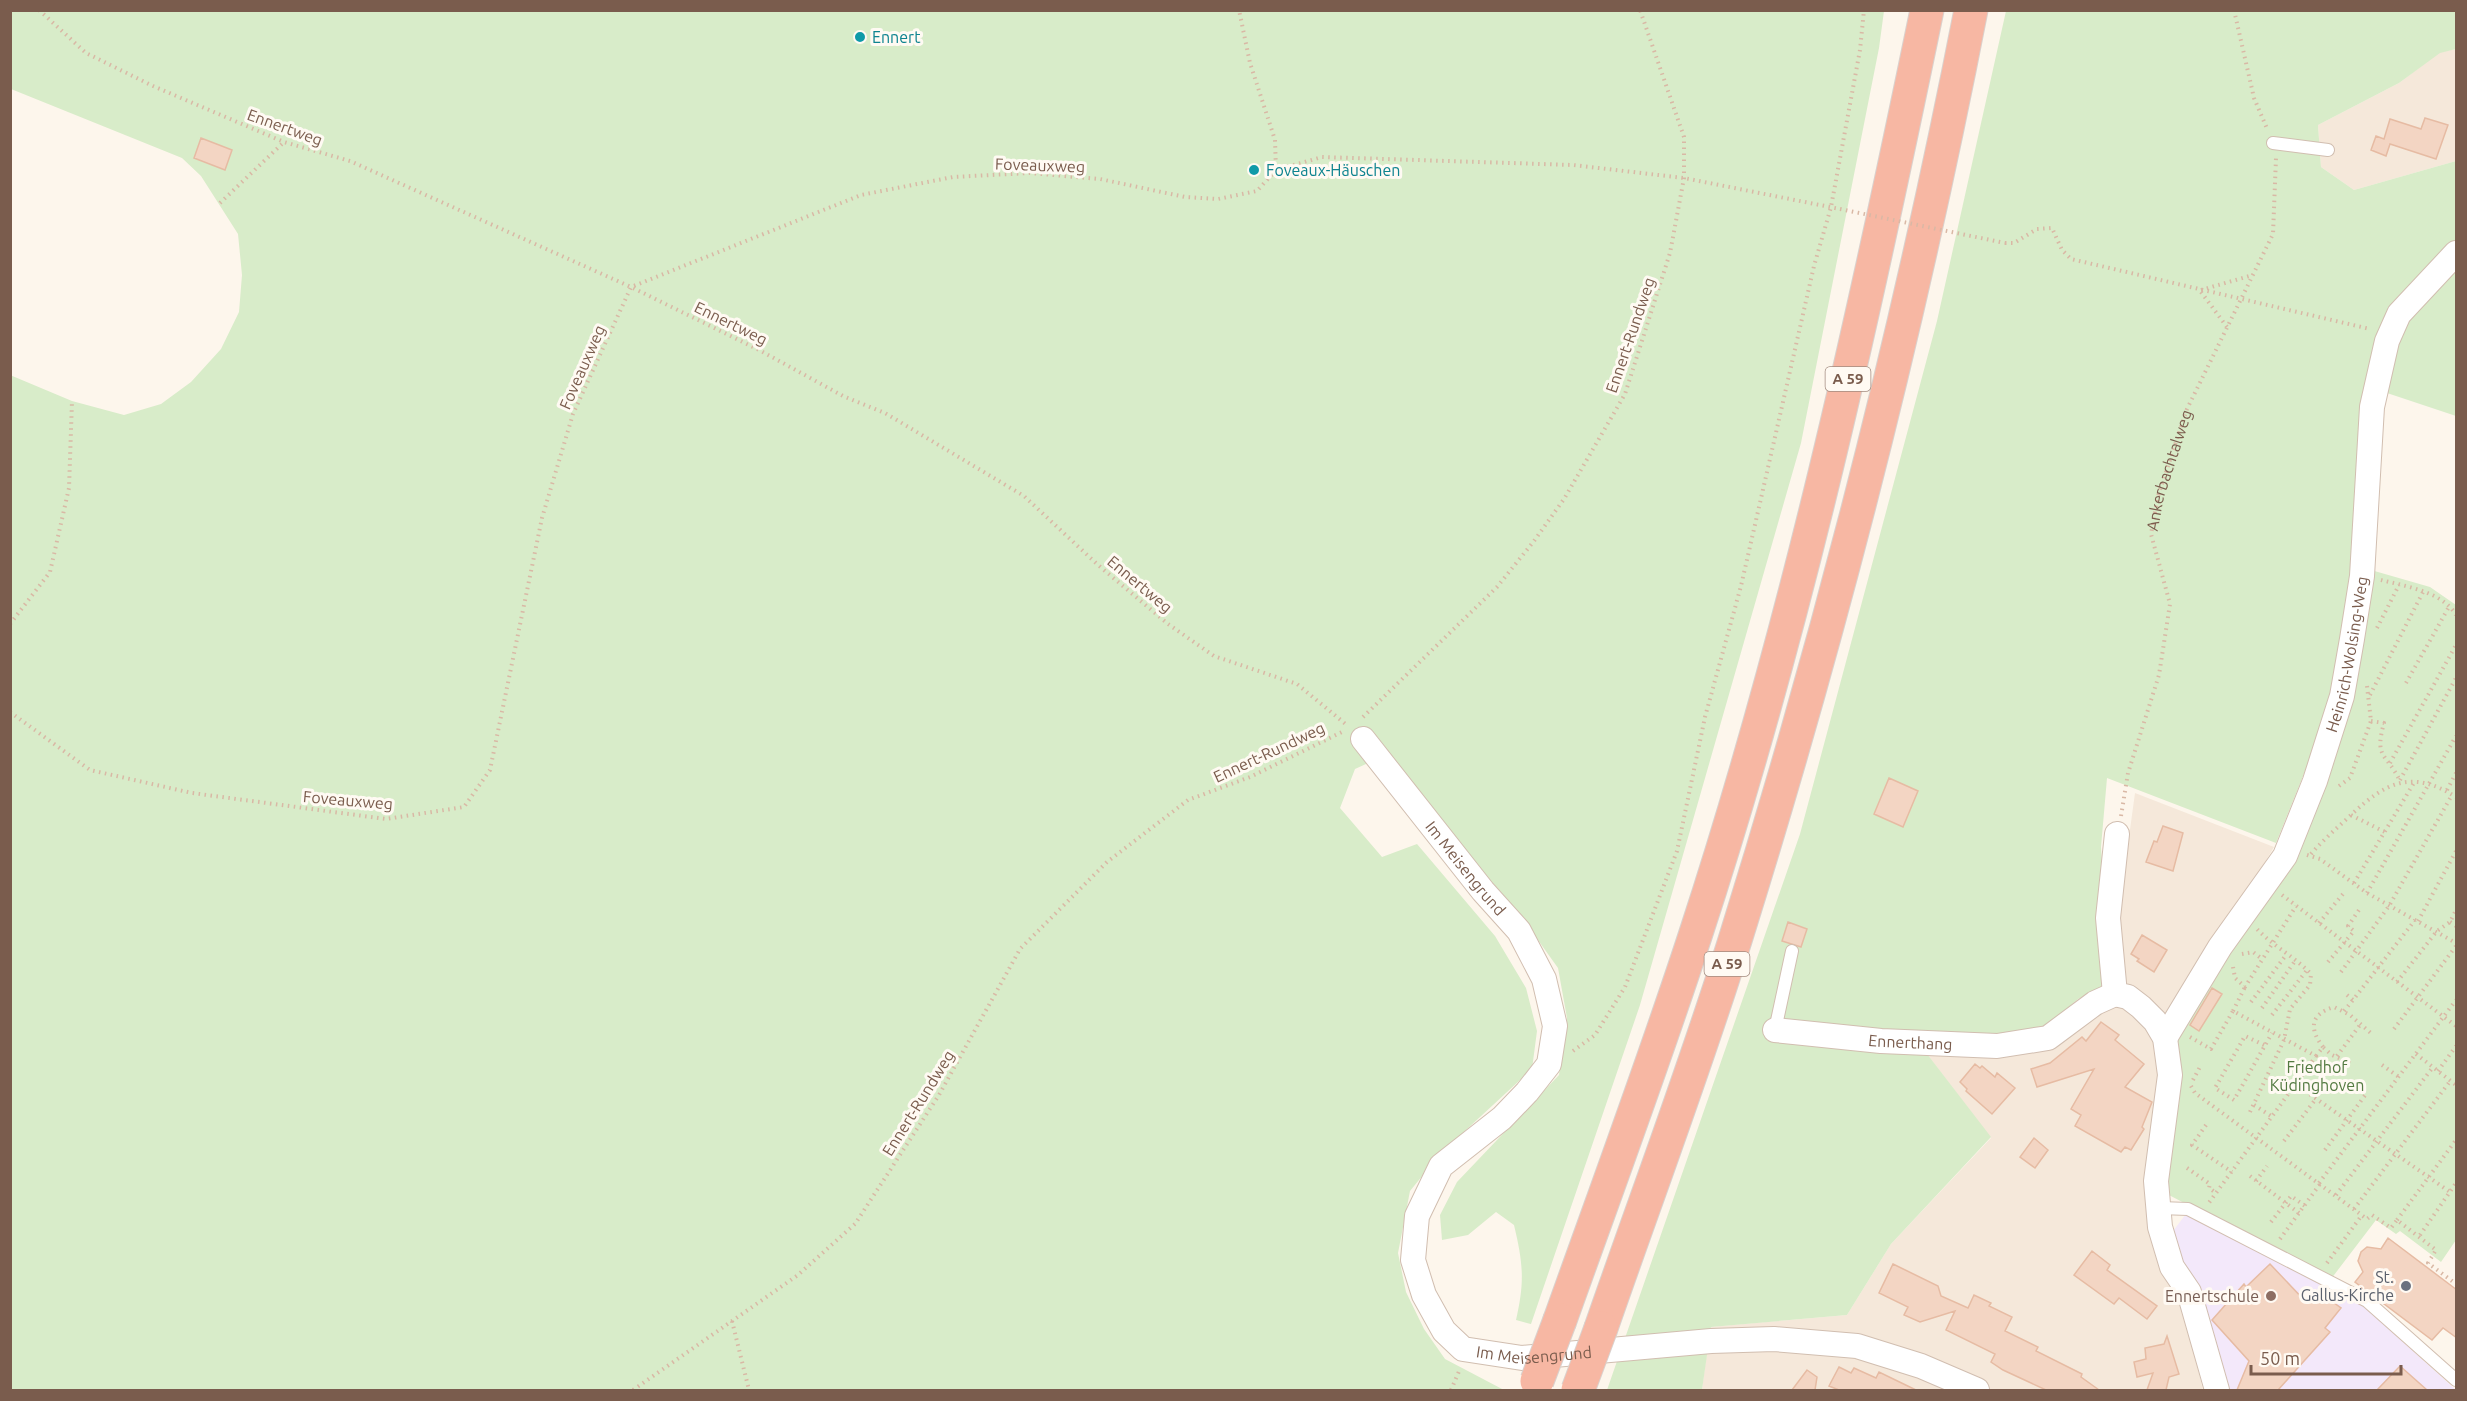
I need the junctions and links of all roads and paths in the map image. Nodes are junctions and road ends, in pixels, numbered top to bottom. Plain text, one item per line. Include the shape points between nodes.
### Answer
1 (39, 10) edge
2 (1239, 10) edge
3 (1640, 10) edge
4 (1864, 10) edge
5 (1927, 10) edge
6 (1971, 10) edge
7 (2234, 10) edge
8 (284, 142) junction
9 (2273, 143) junction
10 (2328, 150) dead end
11 (1276, 170) junction
12 (1684, 178) junction
13 (220, 203) dead end
14 (1831, 207) junction
15 (2457, 253) edge
16 (2253, 275) junction
17 (631, 287) junction
18 (2200, 291) junction
19 (2241, 300) junction
20 (2227, 327) junction
21 (2370, 330) dead end
22 (72, 401) dead end
23 (2371, 578) dead end
24 (2399, 585) junction
25 (2423, 592) junction
26 (2450, 604) junction
27 (2457, 615) edge
28 (10, 624) edge
29 (2373, 635) dead end
30 (2457, 645) edge
31 (2366, 676) dead end
32 (2457, 678) edge
33 (2406, 683) dead end
34 (2369, 697) junction
35 (10, 712) edge
36 (2371, 721) junction
37 (1356, 733) junction
38 (2457, 736) edge
39 (2390, 763) junction
40 (2457, 773) edge
41 (2400, 781) junction
42 (2416, 781) junction
43 (2429, 784) junction
44 (2339, 786) dead end
45 (2446, 790) junction
46 (2455, 796) edge
47 (2351, 815) junction
48 (2385, 832) junction
49 (2118, 834) joint
50 (2457, 851) edge
51 (2303, 855) dead end
52 (2310, 855) junction
53 (2354, 883) junction
54 (2276, 890) dead end
55 (2367, 893) junction
56 (2343, 894) dead end
57 (2296, 906) junction
58 (2389, 906) junction
59 (2361, 907) dead end
60 (2457, 910) edge
61 (2416, 921) junction
62 (2450, 922) junction
63 (2319, 923) junction
64 (2457, 926) edge
65 (2258, 931) dead end
66 (2437, 931) junction
67 (2271, 943) junction
68 (2343, 943) junction
69 (2457, 945) edge
70 (1792, 951) dead end
71 (2356, 953) junction
72 (2286, 955) junction
73 (2238, 956) dead end
74 (2262, 958) junction
75 (2235, 961) dead end
76 (2295, 962) junction
77 (2328, 962) dead end
78 (2377, 968) junction
79 (2307, 970) junction
80 (2342, 972) dead end
81 (2397, 982) junction
82 (2245, 987) junction
83 (2115, 988) junction
84 (2347, 995) dead end
85 (2419, 998) junction
86 (2353, 1000) junction
87 (2457, 1000) edge
88 (2251, 1002) dead end
89 (2262, 1008) dead end
90 (2233, 1011) junction
91 (2344, 1011) junction
92 (2272, 1015) dead end
93 (2444, 1017) junction
94 (2360, 1025) junction
95 (2457, 1026) edge
96 (2394, 1029) dead end
97 (1774, 1030) joint
98 (2272, 1033) junction
99 (2372, 1034) dead end
100 (2173, 1035) junction
101 (2284, 1040) junction
102 (2264, 1045) junction
103 (2457, 1046) edge
104 (2323, 1047) junction
105 (2416, 1054) junction
106 (2316, 1056) junction
107 (2337, 1056) junction
108 (1549, 1064) junction
109 (2350, 1064) dead end
110 (2201, 1065) dead end
111 (2382, 1065) dead end
112 (2433, 1066) junction
113 (2438, 1071) junction
114 (2398, 1077) junction
115 (2451, 1080) junction
116 (2295, 1084) junction
117 (2457, 1085) edge
118 (2366, 1094) dead end
119 (2315, 1100) junction
120 (2254, 1105) junction
121 (2250, 1112) dead end
122 (2271, 1116) junction
123 (2346, 1121) junction
124 (2206, 1125) dead end
125 (2358, 1130) junction
126 (2256, 1139) junction
127 (2457, 1140) edge
128 (2284, 1141) dead end
129 (2377, 1142) junction
130 (2325, 1150) dead end
131 (2395, 1154) junction
132 (2267, 1166) dead end
133 (2187, 1168) dead end
134 (2232, 1172) junction
135 (2250, 1176) dead end
136 (2429, 1178) junction
137 (2256, 1180) junction
138 (2320, 1183) junction
139 (2457, 1183) edge
140 (2450, 1192) junction
141 (2216, 1193) junction
142 (2336, 1195) junction
143 (2286, 1203) junction
144 (2304, 1206) junction
145 (2206, 1207) dead end
146 (2160, 1208) junction
147 (2354, 1209) junction
148 (2299, 1212) junction
149 (2362, 1215) junction
150 (2397, 1220) junction
151 (2271, 1222) dead end
152 (2420, 1235) junction
153 (2278, 1242) dead end
154 (2329, 1260) dead end
155 (2457, 1284) edge
156 (732, 1322) junction
157 (2457, 1380) edge
158 (1535, 1386) edge
159 (633, 1390) edge
160 (749, 1390) edge
161 (1578, 1390) edge
162 (1977, 1390) edge
163 (2217, 1390) edge

1 - 8 path, Ennertweg via 86,53
2 - 11 path via 1250,63 1275,140
3 - 12 path, Ennert-Rundweg via 1684,137
4 - 14 path
5 - 158 highway, A 59, bridge via 1855,353 1753,744 1697,932
6 - 161 highway, A 59, bridge via 1933,199 1837,596 1735,940
7 - 9 path, Ankerbachtalweg via 2254,98
8 - 13 path
8 - 17 path, Ennertweg via 351,161
9 - 10 lane
9 - 16 path, Ankerbachtalweg via 2273,234
11 - 12 path via 1322,157 1573,165
11 - 17 path, Foveauxweg via 1257,191 1218,199 1185,197 1100,179 1029,173 952,177 861,195
12 - 14 path
12 - 37 path, Ennert-Rundweg via 1670,254 1625,394 1564,499 1497,587 1438,642
14 - 18 path, bridge via 2005,243 2014,243 2037,229 2052,228 2071,259
14 - 108 path via 1741,586 1705,717 1677,851 1625,987 1595,1035
15 - 100 street, Heinrich-Wolsing-Weg via 2399,314 2387,340 2372,407 2361,576 2352,639 2342,696 2315,781 2285,856 2220,947
16 - 18 path
16 - 19 path, Ankerbachtalweg
17 - 35 path, Foveauxweg via 573,414 542,518 490,770 464,807 386,819 192,793 90,770
17 - 37 path, Ennertweg via 843,396 885,413 990,474 1024,496 1168,624 1214,656 1297,684
18 - 19 path
18 - 20 path
19 - 20 path, Ankerbachtalweg
19 - 21 path
20 - 49 path, Ankerbachtalweg via 2187,409 2158,496 2151,534 2170,604 2159,675 2128,773
22 - 28 path via 69,488 50,572
23 - 24 path
24 - 25 path
24 - 29 path
25 - 26 path
25 - 34 path
26 - 27 path
26 - 33 path
30 - 39 path
31 - 34 path
32 - 41 path
34 - 36 path
36 - 39 path via 2384,723 2379,752
36 - 44 path via 2350,778
37 - 108 street, Im Meisengrund via 1519,931 1544,980 1555,1026
37 - 156 path, Ennert-Rundweg via 1188,800 1107,862 1020,950 939,1095 855,1224 798,1275
38 - 43 path
39 - 41 path
40 - 45 path
41 - 42 path
41 - 47 path via 2375,793
42 - 43 path
42 - 48 path
43 - 45 path
43 - 55 path
45 - 46 path
46 - 58 path
47 - 48 path
47 - 52 path
48 - 53 path
49 - 83 street via 2108,918
50 - 61 path
51 - 52 path
52 - 53 path
53 - 55 path
54 - 57 path
55 - 58 path
56 - 63 path
57 - 63 path
57 - 67 path
58 - 61 path
58 - 71 path
59 - 68 path via 2348,926 2354,931
60 - 62 path
61 - 66 path
61 - 78 path
62 - 64 path
62 - 66 path
63 - 68 path
65 - 67 path
66 - 69 path
66 - 81 path
67 - 72 path
67 - 74 path
68 - 71 path
68 - 77 path
69 - 85 path
70 - 97 lane, Ennerthang
71 - 78 path
71 - 80 path
72 - 76 path
72 - 88 path
73 - 74 path via 2253,952
74 - 82 path
75 - 82 path via 2235,978
76 - 79 path
76 - 89 path
78 - 81 path
78 - 86 path
79 - 92 path
79 - 101 path via 2311,974 2310,985 2290,1009
81 - 85 path
82 - 90 path
83 - 97 street, Ennerthang via 2048,1038 1997,1046 1881,1041
83 - 100 street
84 - 86 path
85 - 93 path
85 - 96 path
86 - 91 path
87 - 93 path
90 - 98 path
90 - 100 path via 2211,1049
91 - 94 path
91 - 104 path via 2334,1007 2319,1014 2314,1024 2315,1037
93 - 95 path
93 - 105 path
94 - 99 path
94 - 107 path
98 - 101 path
98 - 102 path
100 - 146 street via 2156,1180
101 - 106 path
101 - 120 path
102 - 102 path via 2234,1100 2215,1088 2246,1036
103 - 113 path
104 - 106 path
104 - 107 path
105 - 112 path
105 - 114 path
106 - 116 path
107 - 109 path
108 - 162 street, Im Meisengrund via 1502,1118 1441,1166 1417,1216 1413,1260 1424,1295 1444,1331 1463,1349 1522,1358 1711,1341 1774,1340 1857,1346 1921,1366
110 - 126 path via 2190,1084 2194,1093
111 - 114 path
112 - 113 path
112 - 129 path
113 - 115 path
114 - 125 path
115 - 117 path
115 - 131 path
116 - 119 path
116 - 122 path
118 - 123 path
119 - 123 path
119 - 128 path
120 - 121 path
120 - 122 path
122 - 126 path
123 - 125 path
123 - 130 path
124 - 134 path via 2192,1145
125 - 129 path
125 - 138 path
126 - 134 path
126 - 138 path
127 - 136 path
129 - 131 path
129 - 142 path
131 - 136 path
131 - 147 path
132 - 137 path
133 - 141 path
134 - 141 path
135 - 137 path
136 - 140 path
136 - 150 path
137 - 143 path
138 - 142 path
138 - 144 path
139 - 140 path
140 - 152 path
141 - 145 path
142 - 147 path
143 - 144 path via 2291,1197
143 - 148 path
143 - 151 path
144 - 148 path
146 - 157 lane via 2188,1209 2367,1301
146 - 163 street via 2165,1247 2172,1267 2189,1292
147 - 149 path
148 - 153 path
149 - 150 path via 2367,1219 2372,1215 2391,1228
149 - 154 path
150 - 152 path
152 - 155 path via 2436,1250 2428,1263
156 - 159 path, Ennert-Rundweg
156 - 160 path

